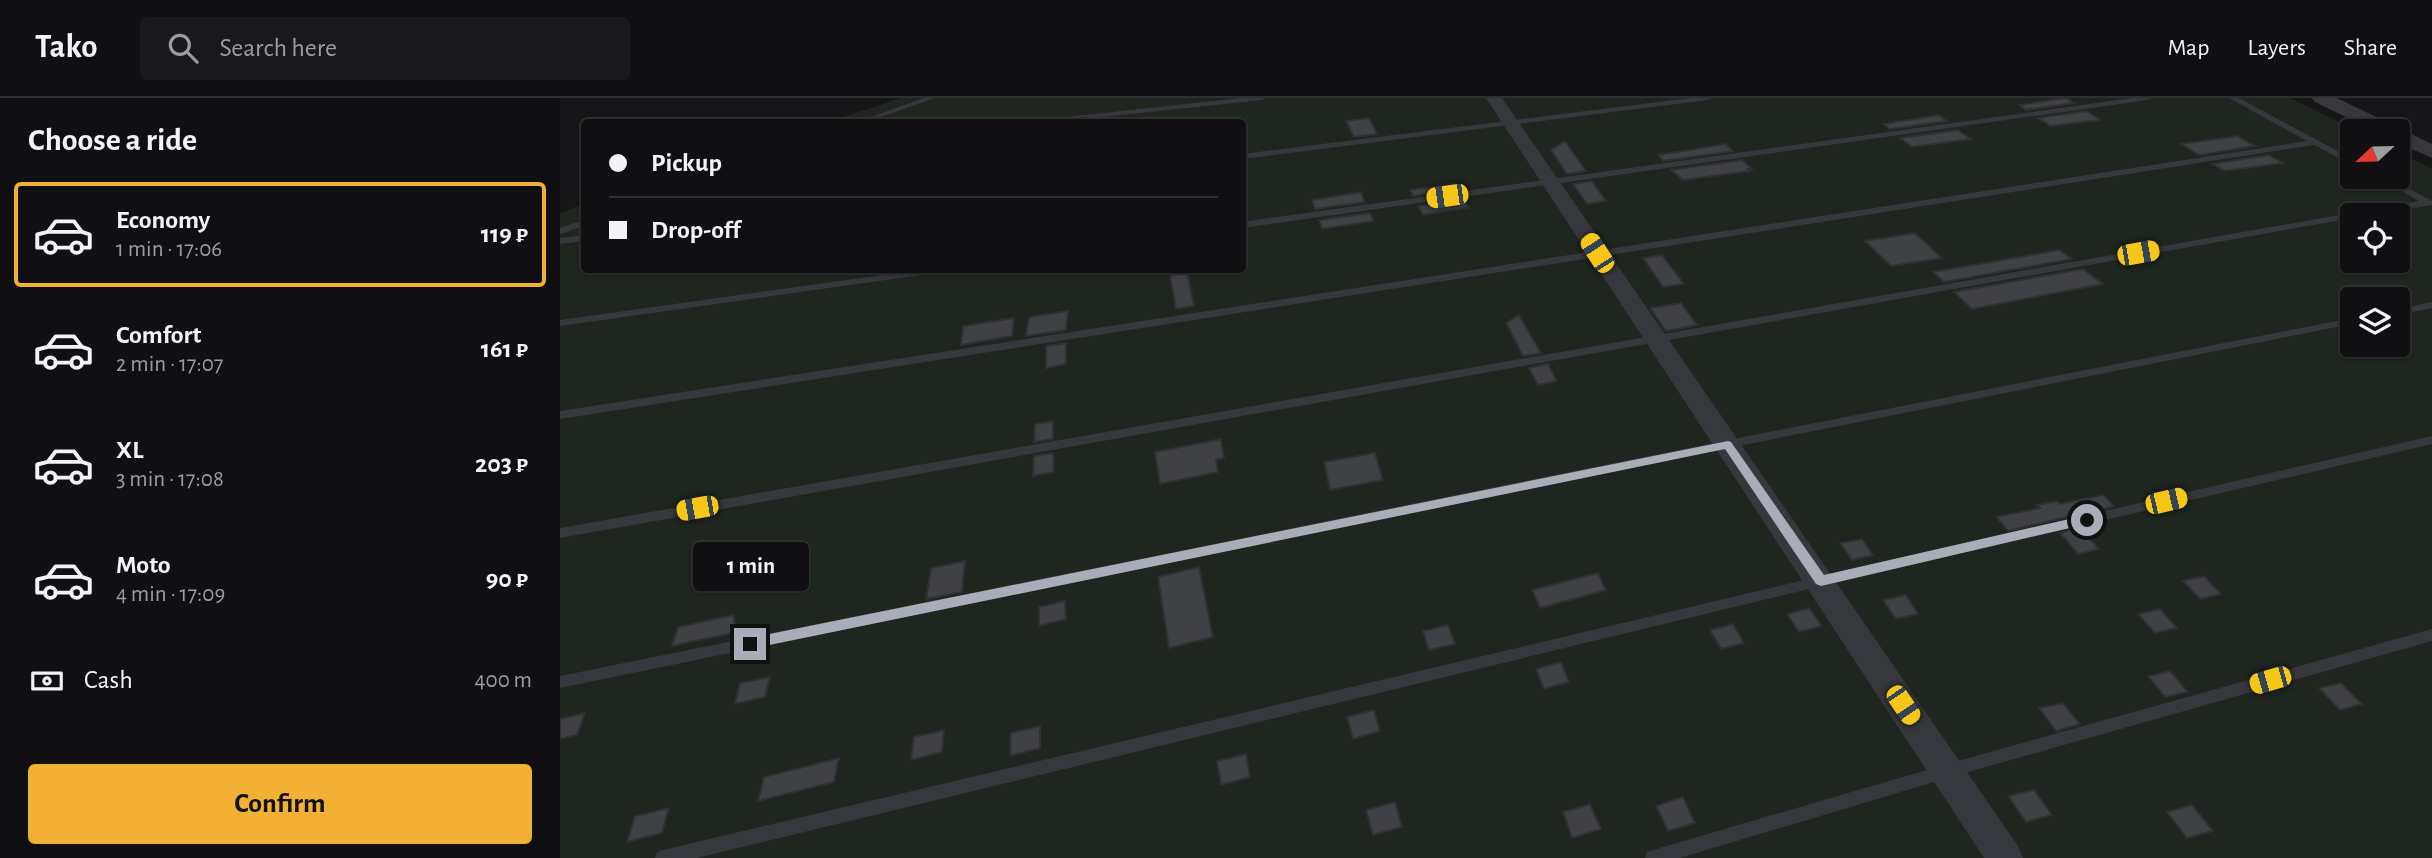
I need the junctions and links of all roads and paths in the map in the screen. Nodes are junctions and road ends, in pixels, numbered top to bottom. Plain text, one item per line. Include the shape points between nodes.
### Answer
1 (931, 98) edge
2 (1262, 98) edge
3 (1494, 98) edge
4 (1708, 98) edge
5 (2148, 98) edge
6 (2233, 98) edge
7 (2322, 98) edge
8 (870, 119) edge
9 (1067, 119) edge
10 (2365, 119) edge
11 (1511, 123) junction
12 (2410, 141) edge
13 (2315, 142) junction
14 (2432, 152) edge
15 (1246, 156) edge
16 (2340, 156) edge
17 (1549, 181) junction
18 (2404, 189) edge
19 (2430, 203) edge
20 (2410, 206) edge
21 (2340, 217) edge
22 (581, 224) edge
23 (1246, 224) edge
24 (560, 232) edge
25 (581, 238) edge
26 (560, 241) edge
27 (1597, 253) junction
28 (913, 273) edge
29 (2432, 305) edge
30 (2410, 310) edge
31 (560, 323) edge
32 (2340, 323) edge
33 (1655, 338) junction
34 (560, 415) edge
35 (2432, 440) edge
36 (1728, 444) junction
37 (560, 533) edge
38 (1821, 581) junction
39 (2432, 635) edge
40 (560, 682) edge
41 (1947, 771) junction
42 (663, 858) edge
43 (1653, 858) edge
44 (2005, 858) edge

1 - 8 lane
2 - 9 lane
3 - 11 street
4 - 11 lane
5 - 17 lane
6 - 13 lane
7 - 10 street
11 - 15 lane
11 - 17 street
12 - 14 street
13 - 16 lane
13 - 27 lane
17 - 23 lane
17 - 27 street
18 - 19 lane
19 - 20 lane
21 - 33 lane
22 - 24 lane
25 - 26 lane
27 - 33 street
27 - 34 lane
28 - 31 lane
29 - 30 lane
32 - 36 lane
33 - 36 street
33 - 37 lane
35 - 38 lane
36 - 38 street
36 - 40 lane
38 - 41 street
38 - 42 lane
39 - 41 lane
41 - 43 lane
41 - 44 street

